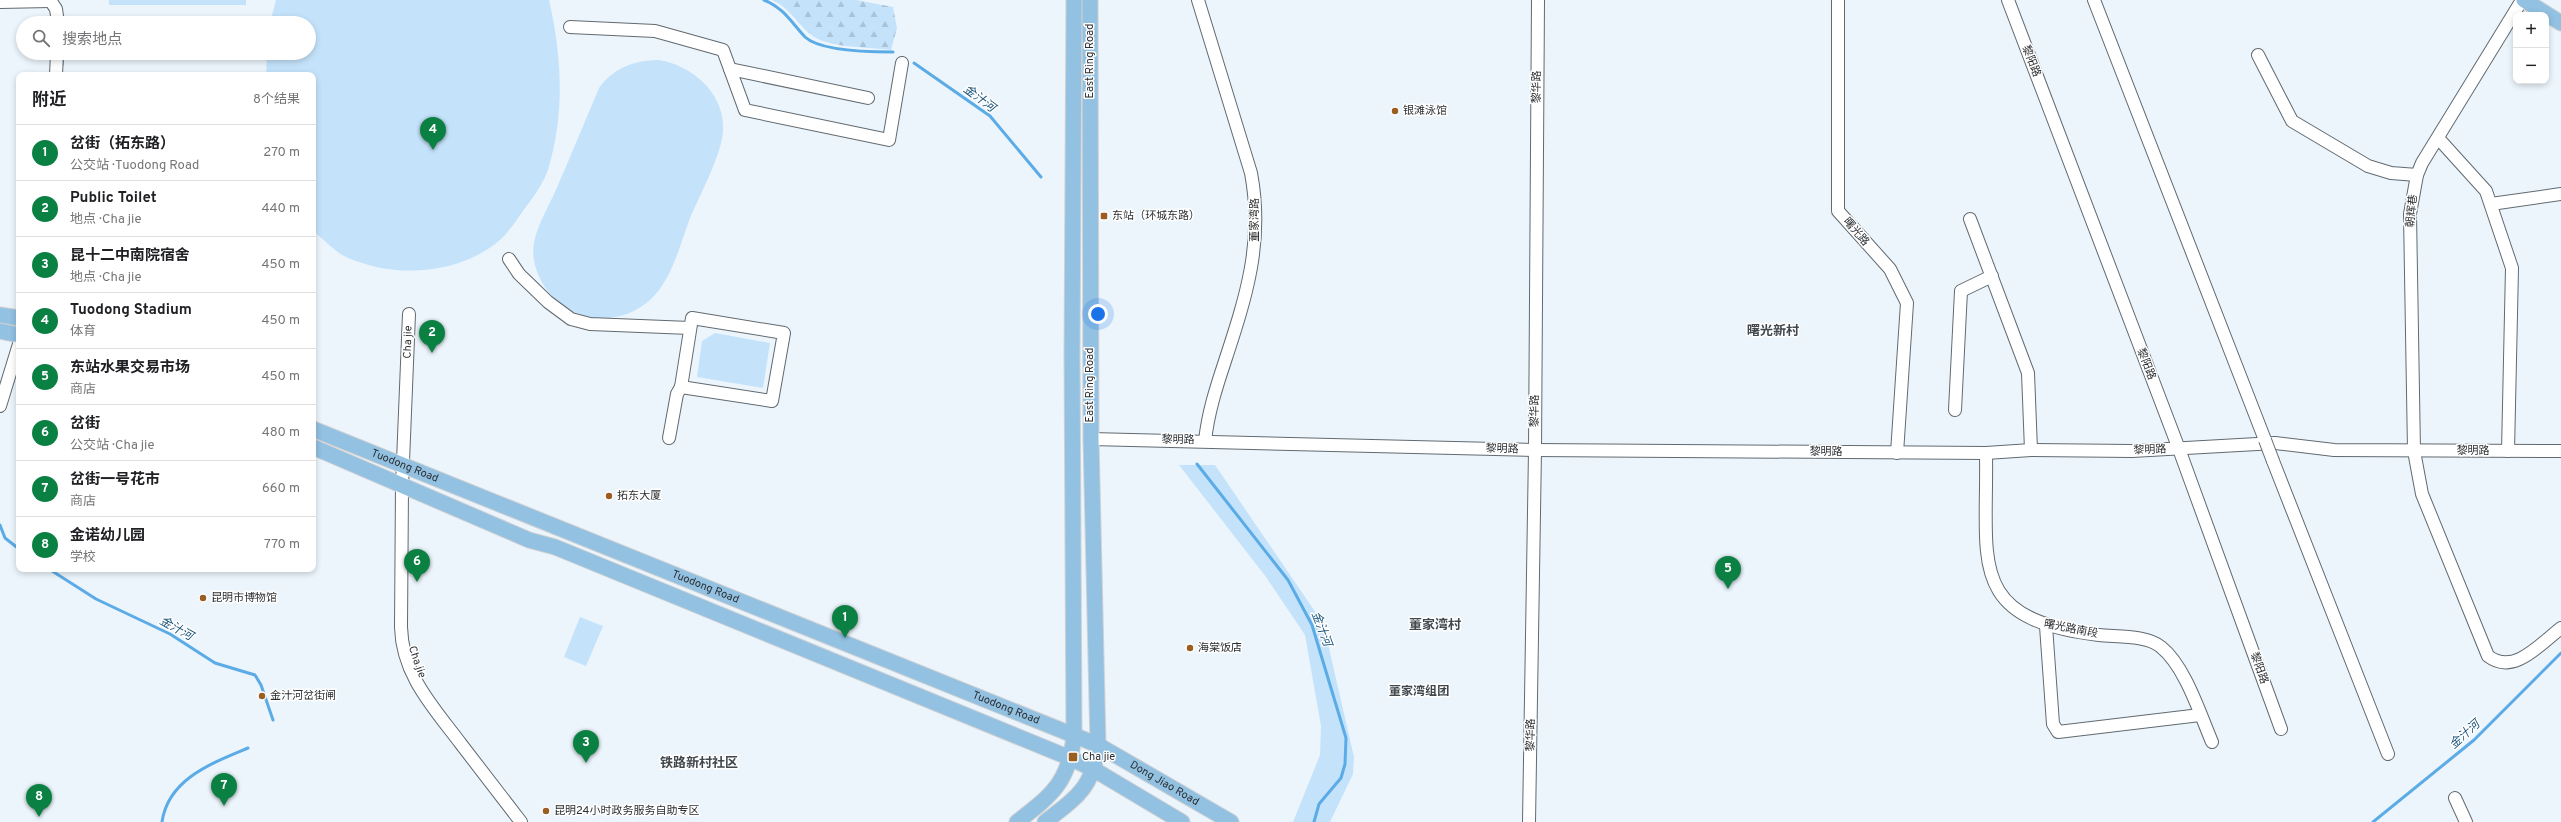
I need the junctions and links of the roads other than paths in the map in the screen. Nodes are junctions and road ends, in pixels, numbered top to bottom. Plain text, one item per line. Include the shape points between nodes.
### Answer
1 (50, 0) edge
2 (1074, 0) edge
3 (1090, 0) edge
4 (1198, 0) edge
5 (1538, 0) edge
6 (1838, 0) edge
7 (2008, 0) edge
8 (2094, 0) edge
9 (2523, 0) edge
10 (0, 2) edge
11 (57, 16) edge
12 (2561, 22) edge
13 (570, 27) dead end
14 (2258, 54) dead end
15 (57, 60) edge
16 (902, 62) dead end
17 (730, 69) junction
18 (56, 72) edge
19 (868, 98) dead end
20 (2438, 138) junction
21 (2417, 175) junction
22 (2561, 194) edge
23 (2491, 204) junction
24 (1970, 219) dead end
25 (509, 259) dead end
26 (1992, 276) junction
27 (409, 314) dead end
28 (0, 315) edge
29 (16, 318) edge
30 (690, 328) junction
31 (0, 331) edge
32 (16, 334) edge
33 (16, 354) edge
34 (681, 387) junction
35 (0, 406) edge
36 (1955, 410) dead end
37 (316, 430) edge
38 (669, 438) dead end
39 (1091, 439) junction
40 (1205, 441) junction
41 (316, 448) edge
42 (2179, 449) junction
43 (1535, 450) junction
44 (2031, 450) junction
45 (2414, 451) junction
46 (2508, 451) junction
47 (2561, 451) edge
48 (1897, 453) junction
49 (1986, 453) junction
50 (405, 466) junction
51 (406, 488) junction
52 (2046, 626) junction
53 (2561, 628) edge
54 (2200, 715) junction
55 (2281, 730) dead end
56 (1074, 736) junction
57 (2212, 742) dead end
58 (1098, 745) junction
59 (2388, 754) dead end
60 (1070, 758) junction
61 (1093, 769) junction
62 (2455, 798) dead end
63 (521, 822) edge
64 (531, 822) edge
65 (1017, 822) edge
66 (1045, 822) edge
67 (1182, 822) edge
68 (1231, 822) edge
69 (1529, 822) edge
70 (2466, 822) edge

1 - 10 street
1 - 11 street
2 - 56 main road, East Ring Road
3 - 39 main road, East Ring Road
4 - 40 street, 董家湾路 via 1251,173 1257,231 1253,265 1207,416
5 - 43 street, 黎华路
6 - 48 street, 曙光路 via 1838,211 1890,270 1907,303
7 - 42 street, 黎阳路
8 - 59 street, bridge
9 - 12 main road
9 - 20 street, 朝辉巷
13 - 17 street via 655,31 723,50
14 - 21 street via 2292,121 2368,166 2391,173
15 - 18 street
16 - 17 street via 888,140 745,110
17 - 19 street
20 - 21 street, 朝辉巷
20 - 23 street via 2486,191
21 - 45 street, 朝辉巷 via 2410,220
22 - 23 street
23 - 46 street via 2512,268
24 - 26 street
25 - 30 street via 519,274 548,302 571,319 590,324
26 - 36 street via 1961,292
26 - 44 street via 2028,373
27 - 50 street, Cha jie
28 - 29 main road
30 - 34 street
30 - 34 street via 692,318 784,333 772,401
31 - 32 main road
33 - 35 street
34 - 38 street via 677,394
37 - 50 main road, Tuodong Road
39 - 40 street, 黎明路
39 - 58 main road, East Ring Road
40 - 43 street, 黎明路
41 - 51 main road, Tuodong Road
42 - 44 street, 黎明路
42 - 45 street, 黎明路 via 2275,442 2334,450
42 - 55 street, 黎阳路
43 - 48 street, 黎明路
43 - 69 street, 黎华路
44 - 49 street, 黎明路
45 - 46 street, 黎明路
45 - 53 street, 朝辉巷 via 2422,494 2488,656 2496,662 2511,664
46 - 47 street, 黎明路
48 - 49 street, 黎明路
49 - 52 street, 曙光路南段 via 1990,574 1996,590 2007,603 2020,614
50 - 51 street, Cha jie
50 - 56 main road, Tuodong Road
51 - 60 main road, Tuodong Road
51 - 63 street, Cha jie via 401,634 407,663 426,699
51 - 64 street, Cha jie via 409,633 414,661 432,694
52 - 54 street, 曙光路南段 via 2143,640 2160,646 2181,673
52 - 54 street via 2053,724 2058,732
54 - 57 street, 曙光路南段
56 - 58 main road, Tuodong Road
56 - 60 main road, East Ring Road
58 - 61 main road, East Ring Road
58 - 68 main road, Dong Jiao Road
60 - 61 main road, Tuodong Road
60 - 65 main road, East Ring Road via 1057,788
61 - 66 main road, East Ring Road via 1084,789
61 - 67 main road, Dong Jiao Road
62 - 70 street

